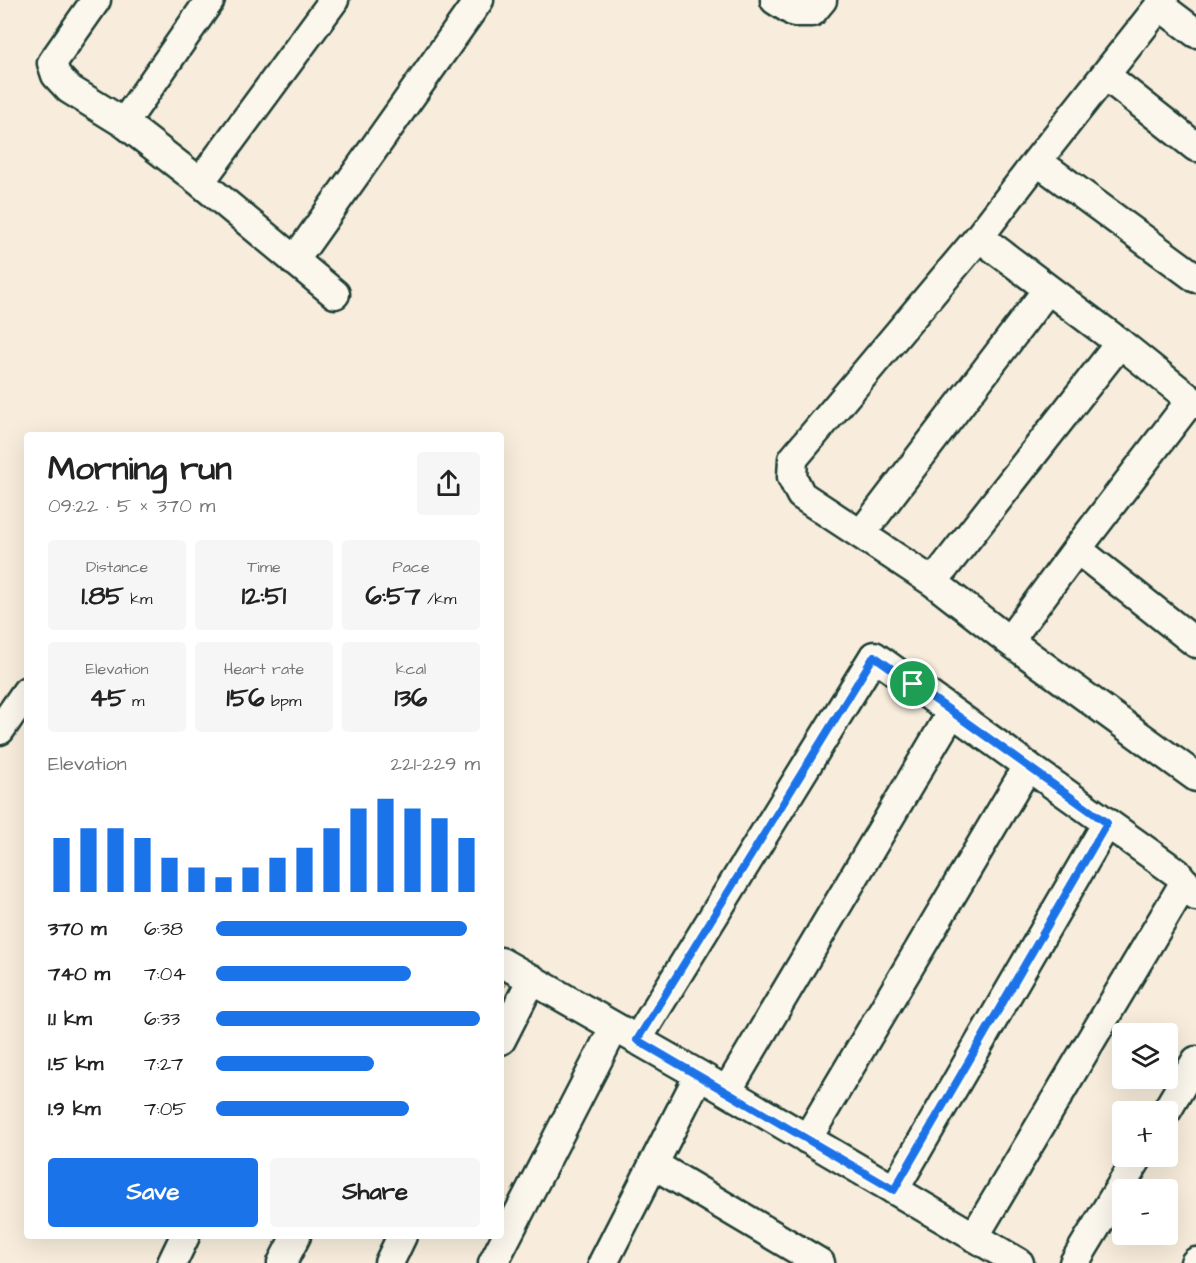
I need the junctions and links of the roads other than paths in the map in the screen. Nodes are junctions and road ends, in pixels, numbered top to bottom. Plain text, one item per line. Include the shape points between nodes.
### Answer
1 (96, 0) edge
2 (210, 0) edge
3 (334, 0) edge
4 (479, 0) edge
5 (775, 0) edge
6 (822, 0) edge
7 (1162, 3) edge
8 (1196, 33) edge
9 (1105, 75) junction
10 (124, 123) junction
11 (1196, 147) edge
12 (1037, 161) junction
13 (200, 182) junction
14 (979, 237) junction
15 (294, 261) junction
16 (1196, 278) edge
17 (1048, 289) junction
18 (335, 294) dead end
19 (1120, 343) junction
20 (1193, 402) edge
21 (861, 534) junction
22 (1077, 549) junction
23 (933, 582) junction
24 (1009, 641) junction
25 (1196, 643) edge
26 (24, 696) edge
27 (952, 712) junction
28 (9, 724) edge
29 (1028, 766) junction
30 (1196, 777) edge
31 (1107, 823) junction
32 (1190, 889) edge
33 (504, 964) edge
34 (532, 979) junction
35 (504, 1034) edge
36 (626, 1034) junction
37 (1196, 1061) edge
38 (699, 1075) junction
39 (727, 1091) junction
40 (1172, 1101) edge
41 (807, 1139) junction
42 (653, 1164) junction
43 (1131, 1167) edge
44 (894, 1190) junction
45 (974, 1237) junction
46 (184, 1239) edge
47 (294, 1239) edge
48 (400, 1239) edge
49 (611, 1260) edge
50 (172, 1263) edge
51 (282, 1263) edge
52 (388, 1263) edge
53 (493, 1263) edge
54 (820, 1263) edge
55 (1019, 1263) edge
56 (1074, 1263) edge

1 - 10 street via 52,63 56,75 69,89
2 - 10 street
3 - 13 street
4 - 15 street
5 - 6 street via 794,12 812,12
7 - 8 street
7 - 9 street
9 - 11 street
9 - 12 street
10 - 13 street
12 - 14 street
12 - 16 street
13 - 15 street
14 - 17 street
14 - 21 street via 793,459 792,477 801,495
15 - 18 street
17 - 19 street
17 - 21 street
19 - 20 street
19 - 23 street
20 - 22 street
21 - 23 street
22 - 24 street
22 - 25 street
23 - 24 street
24 - 30 street
26 - 28 street
27 - 29 street
27 - 36 street via 874,656
27 - 39 street
29 - 31 street
29 - 41 street
31 - 32 street via 1178,873
31 - 44 street
32 - 45 street
33 - 34 street
34 - 35 street
34 - 36 street
36 - 38 street
36 - 53 street
37 - 40 street
38 - 39 street
38 - 42 street
39 - 41 street
41 - 44 street
42 - 49 street
42 - 54 street
43 - 56 street
44 - 45 street
45 - 55 street
46 - 50 street
47 - 51 street
48 - 52 street

